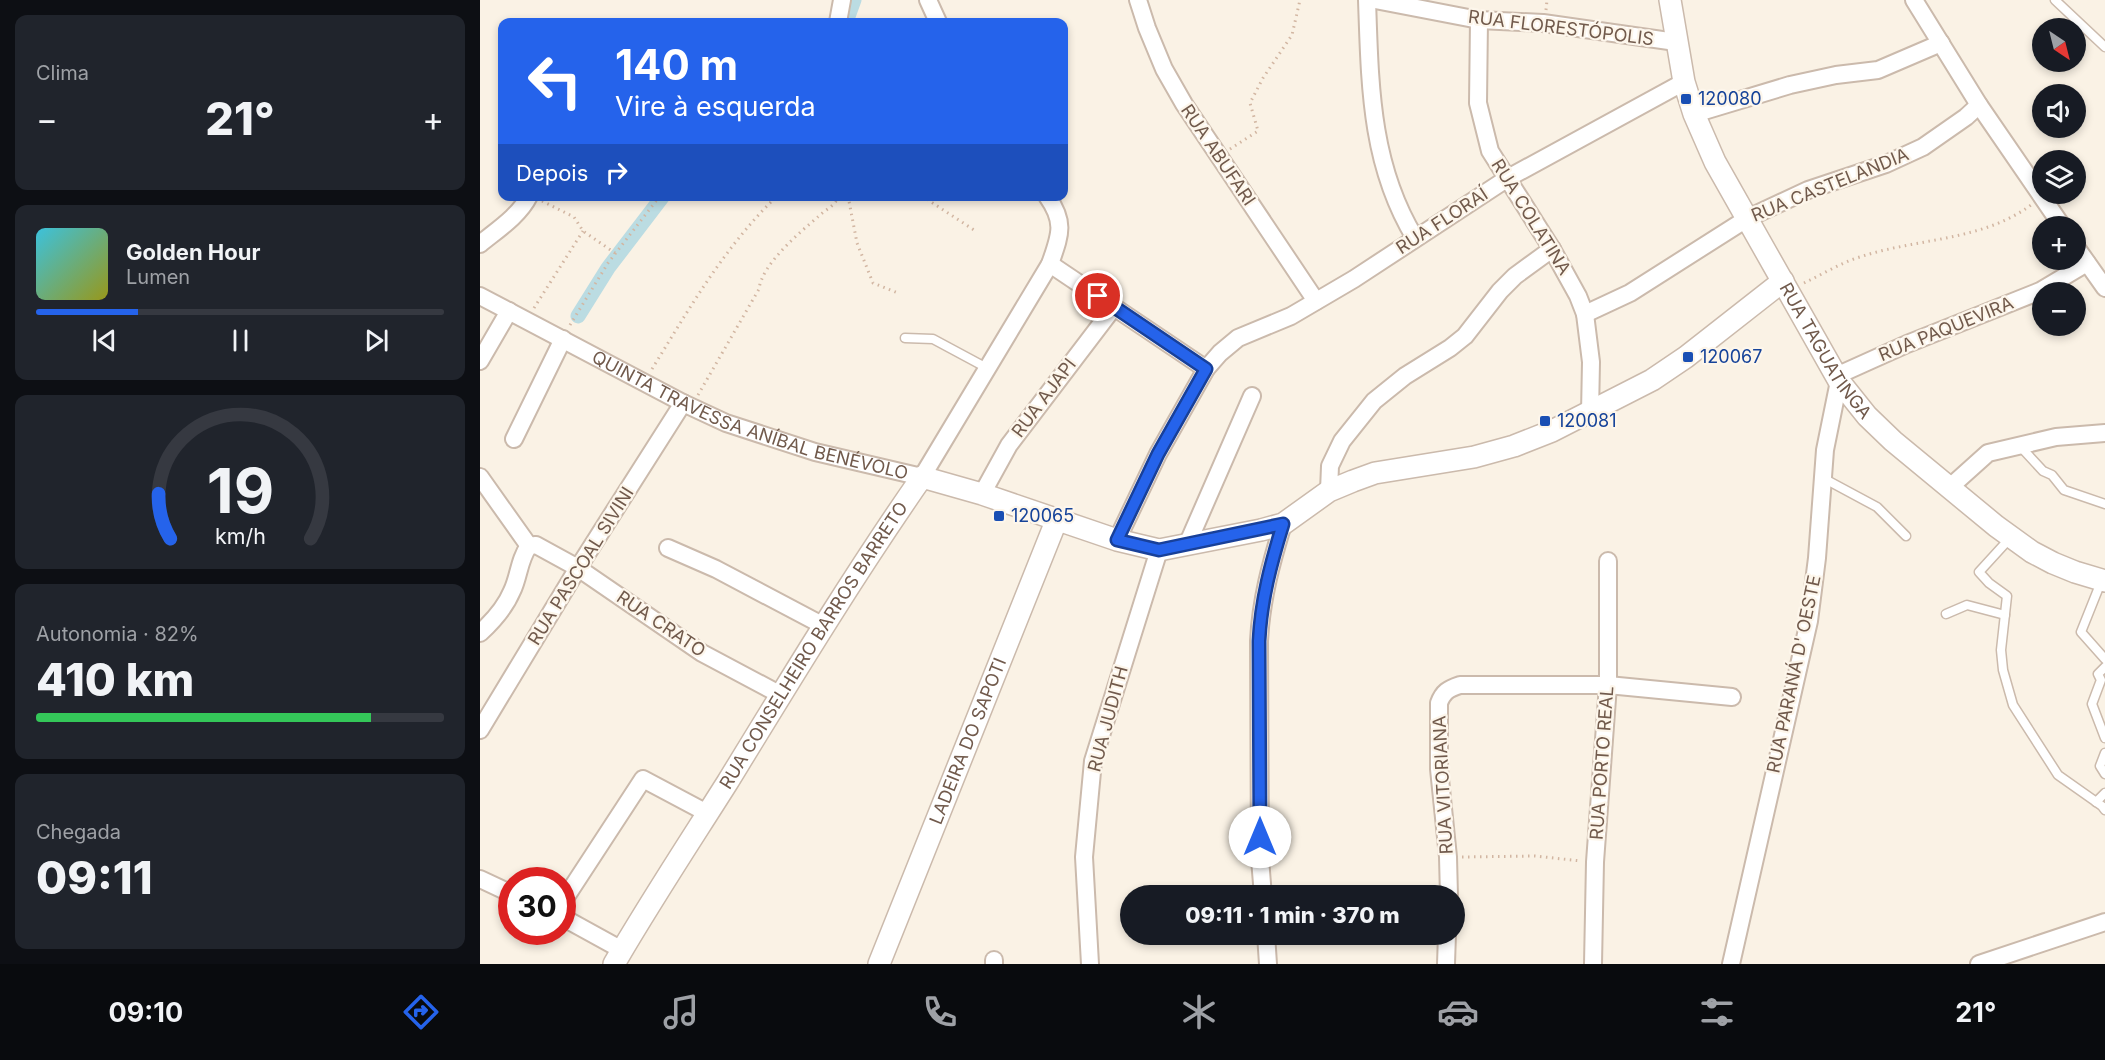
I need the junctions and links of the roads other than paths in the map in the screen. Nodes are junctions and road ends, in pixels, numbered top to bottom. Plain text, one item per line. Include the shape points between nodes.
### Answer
1 (842, 0) edge
2 (928, 0) edge
3 (1138, 0) edge
4 (1367, 0) edge
5 (1375, 0) edge
6 (1914, 0) edge
7 (2055, 0) edge
8 (1671, 10) edge
9 (839, 18) edge
10 (936, 18) edge
11 (1479, 20) junction
12 (1676, 42) junction
13 (1941, 43) junction
14 (2105, 47) edge
15 (1684, 82) junction
16 (1979, 105) junction
17 (1694, 114) junction
18 (1508, 178) junction
19 (527, 201) edge
20 (1050, 201) edge
21 (2055, 216) edge
22 (1748, 218) junction
23 (1415, 238) junction
24 (480, 244) edge
25 (1552, 249) junction
26 (2086, 263) edge
27 (1050, 264) junction
28 (2074, 270) edge
29 (1786, 286) junction
30 (2105, 288) edge
31 (480, 296) edge
32 (1316, 301) junction
33 (1114, 307) junction
34 (509, 310) junction
35 (1585, 314) junction
36 (905, 338) dead end
37 (563, 339) junction
38 (480, 361) edge
39 (987, 368) junction
40 (1206, 369) junction
41 (1838, 379) junction
42 (1252, 396) dead end
43 (687, 405) junction
44 (1590, 413) junction
45 (2105, 433) edge
46 (514, 439) dead end
47 (2019, 445) junction
48 (480, 477) edge
49 (922, 477) junction
50 (1823, 477) junction
51 (1949, 489) junction
52 (1329, 492) junction
53 (982, 494) junction
54 (2105, 504) edge
55 (1057, 519) junction
56 (1283, 524) junction
57 (1906, 536) dead end
58 (2011, 537) junction
59 (1117, 540) junction
60 (1187, 545) junction
61 (536, 548) junction
62 (668, 548) dead end
63 (1159, 550) junction
64 (1608, 561) dead end
65 (578, 568) junction
66 (2104, 580) edge
67 (1946, 614) dead end
68 (2005, 615) junction
69 (824, 626) junction
70 (480, 633) edge
71 (2105, 658) edge
72 (2105, 668) edge
73 (1608, 685) junction
74 (781, 695) junction
75 (1732, 697) dead end
76 (480, 730) edge
77 (2105, 738) edge
78 (2105, 753) edge
79 (2105, 774) edge
80 (2105, 793) edge
81 (2096, 802) junction
82 (2105, 810) edge
83 (708, 813) junction
84 (480, 879) edge
85 (576, 882) edge
86 (1262, 885) edge
87 (1449, 885) edge
88 (498, 887) edge
89 (2105, 922) edge
90 (576, 927) edge
91 (1267, 945) edge
92 (1447, 945) edge
93 (618, 957) edge
94 (879, 964) edge
95 (1090, 964) edge
96 (1268, 964) edge
97 (1446, 964) edge
98 (1593, 964) edge
99 (1731, 964) edge
100 (1979, 964) edge

1 - 9 street
2 - 10 street
3 - 32 street, RUA ABUFARI via 1164,69 1184,104
4 - 23 street via 1377,144 1401,216
5 - 11 street, RUA FLORESTÓPOLIS
6 - 13 street
7 - 14 lane
8 - 12 street, RUA TAGUATINGA
11 - 12 street, RUA FLORESTÓPOLIS via 1543,23
11 - 18 street, RUA COLATINA via 1478,103 1490,151
12 - 15 street, RUA TAGUATINGA
13 - 16 street
13 - 17 street via 1878,70 1790,85
15 - 17 street, RUA TAGUATINGA
15 - 18 street, RUA FLORAÍ
16 - 21 street
16 - 22 street, RUA CASTELANDIA via 1940,136 1902,157 1808,190
17 - 22 street, RUA TAGUATINGA via 1715,162
18 - 23 street, RUA FLORAÍ
18 - 25 street, RUA COLATINA
19 - 24 street
20 - 27 street, RUA CONSELHEIRO BARROS BARRETO via 1061,223
22 - 29 street, RUA TAGUATINGA
22 - 35 street, RUA CASTELANDIA via 1651,281
23 - 32 street, RUA FLORAÍ
25 - 35 street, RUA COLATINA
25 - 52 street via 1515,276 1450,348 1374,401 1342,441 1330,466
26 - 30 street
27 - 33 street
27 - 39 street, RUA CONSELHEIRO BARROS BARRETO
28 - 41 street, RUA PAQUEVIRA via 2040,291 1907,344
29 - 41 street, RUA TAGUATINGA
29 - 44 street, QUINTA TRAVESSA ANÍBAL BENÉVOLO via 1652,380
31 - 34 street, QUINTA TRAVESSA ANÍBAL BENÉVOLO
32 - 40 street, RUA FLORAÍ via 1238,338
33 - 40 street
33 - 53 street, RUA AJAPI via 1009,445
34 - 37 street, QUINTA TRAVESSA ANÍBAL BENÉVOLO
34 - 38 street
35 - 44 street, RUA COLATINA via 1592,362
36 - 39 lane via 933,339
37 - 43 street, QUINTA TRAVESSA ANÍBAL BENÉVOLO
37 - 46 street
39 - 49 street, RUA CONSELHEIRO BARROS BARRETO
40 - 59 street, RUA FLORAÍ via 1158,454
41 - 50 street, RUA PARANÁ D' OESTE
41 - 51 street, RUA TAGUATINGA via 1867,416
42 - 60 street
43 - 49 street, QUINTA TRAVESSA ANÍBAL BENÉVOLO via 789,444
43 - 65 street, RUA PASCOAL SIVINI
44 - 52 street, QUINTA TRAVESSA ANÍBAL BENÉVOLO via 1514,446 1474,457 1376,473
45 - 47 street
47 - 51 street via 1988,453
47 - 54 lane via 2064,490
48 - 61 street
49 - 53 street, QUINTA TRAVESSA ANÍBAL BENÉVOLO
49 - 69 street, RUA CONSELHEIRO BARROS BARRETO
50 - 57 lane via 1877,507
50 - 99 street, RUA PARANÁ D' OESTE via 1814,596
51 - 58 street, RUA TAGUATINGA
52 - 56 street, QUINTA TRAVESSA ANÍBAL BENÉVOLO
53 - 55 street, QUINTA TRAVESSA ANÍBAL BENÉVOLO
55 - 59 street, QUINTA TRAVESSA ANÍBAL BENÉVOLO
55 - 94 street, LADEIRA DO SAPOTI
56 - 60 street, QUINTA TRAVESSA ANÍBAL BENÉVOLO
56 - 86 street via 1260,610
58 - 66 street, RUA TAGUATINGA via 2053,563
58 - 68 lane via 1979,572 2007,596
59 - 63 street, QUINTA TRAVESSA ANÍBAL BENÉVOLO
60 - 63 street, QUINTA TRAVESSA ANÍBAL BENÉVOLO
61 - 65 street, RUA CRATO
61 - 70 street via 524,552 512,591 499,614
62 - 69 street
63 - 95 street, RUA JUDITH via 1093,761 1084,857
64 - 73 street, RUA PORTO REAL
65 - 74 street, RUA CRATO via 702,653
65 - 76 street, RUA PASCOAL SIVINI
66 - 71 lane via 2082,632
67 - 68 lane via 1967,605
68 - 81 lane via 2001,650 2013,705 2058,775
69 - 74 street, RUA CONSELHEIRO BARROS BARRETO
72 - 77 lane via 2098,674 2102,680 2092,704
73 - 75 street
73 - 87 street, RUA VITORIANA via 1460,686 1443,693 1439,703 1439,769
73 - 98 street, RUA PORTO REAL via 1595,862
74 - 83 street, RUA CONSELHEIRO BARROS BARRETO
78 - 79 lane via 2100,766
80 - 81 lane
81 - 82 lane
83 - 85 street via 643,779
83 - 93 street, RUA CONSELHEIRO BARROS BARRETO
84 - 88 street
89 - 100 street
90 - 93 street
91 - 96 street
92 - 97 street

